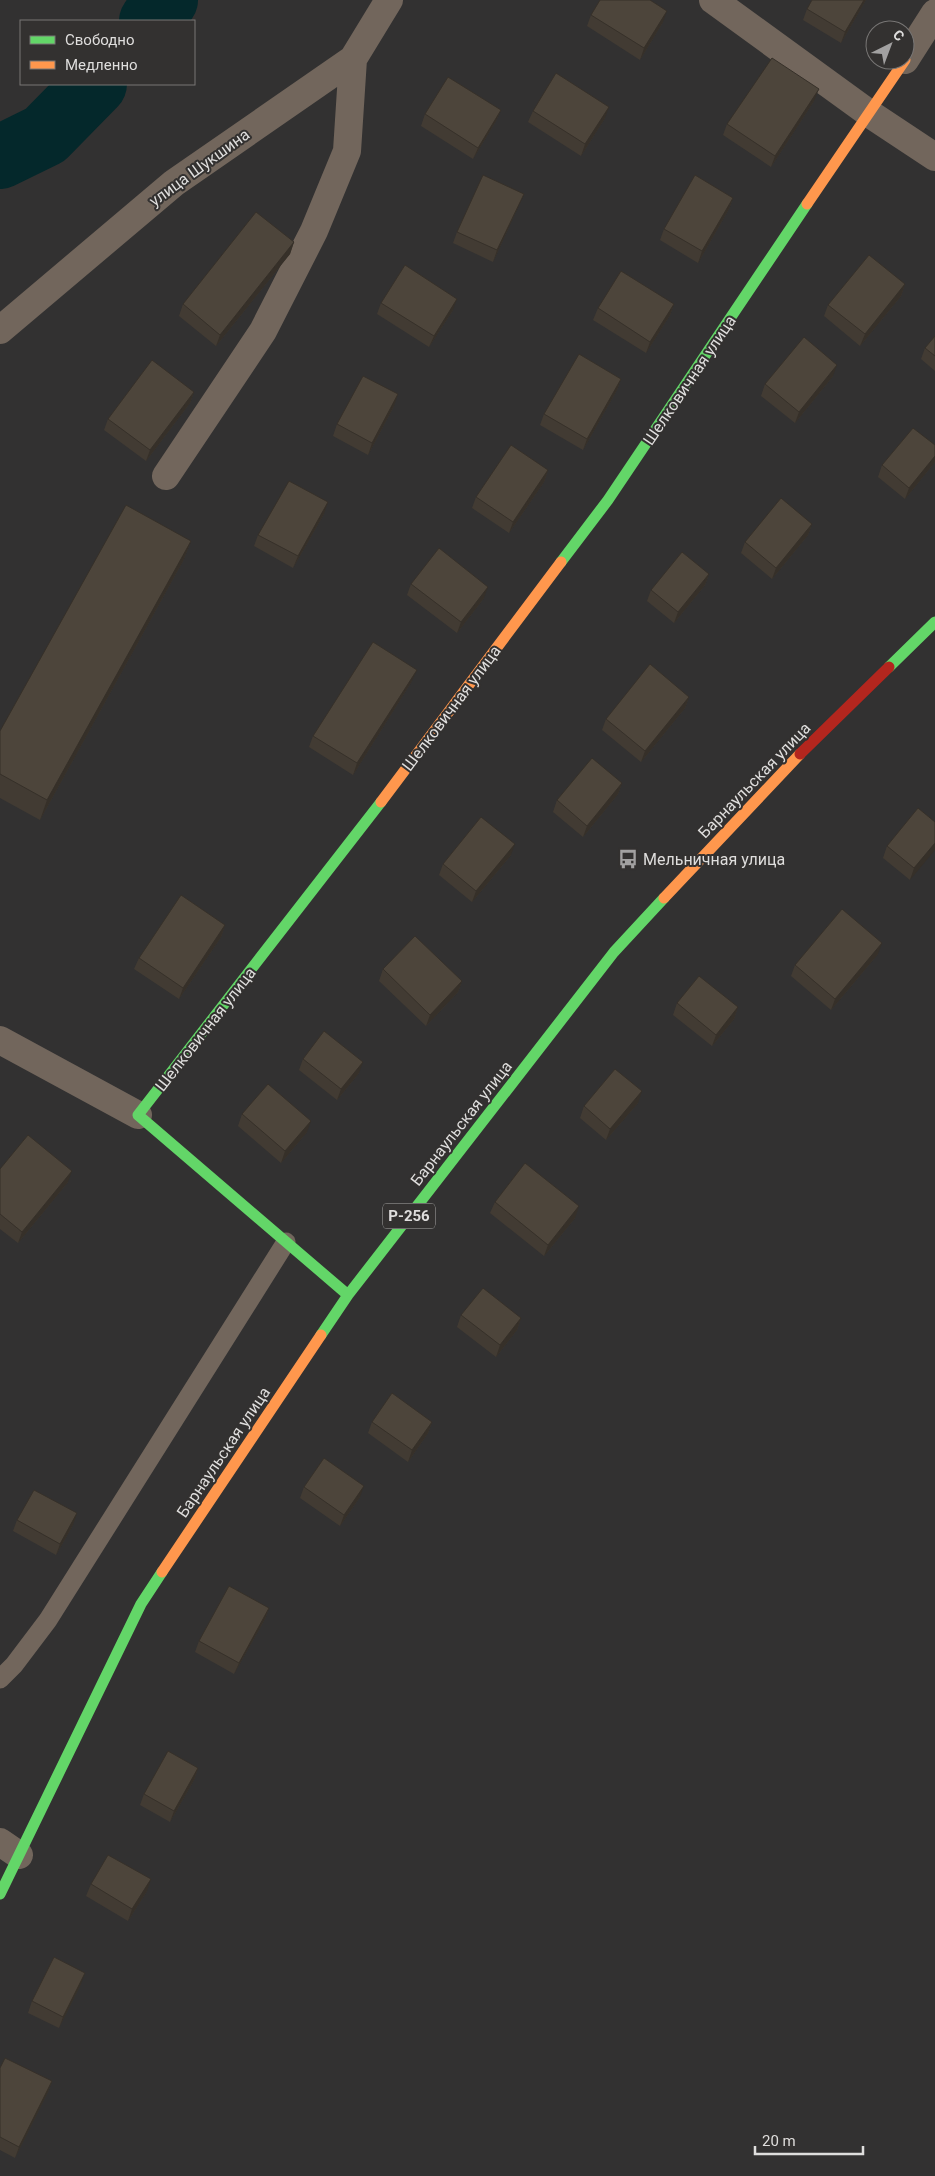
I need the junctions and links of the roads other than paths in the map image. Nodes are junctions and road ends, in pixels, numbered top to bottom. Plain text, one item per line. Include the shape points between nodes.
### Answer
1 (390, 0) edge
2 (713, 0) edge
3 (935, 13) edge
4 (915, 44) edge
5 (353, 59) junction
6 (899, 70) edge
7 (870, 114) junction
8 (935, 157) edge
9 (0, 330) edge
10 (166, 476) dead end
11 (935, 622) edge
12 (0, 1040) edge
13 (138, 1115) junction
14 (286, 1242) junction
15 (348, 1295) junction
16 (0, 1679) edge
17 (10, 1848) edge
18 (0, 1894) edge

1 - 5 street, улица Шукшина
2 - 7 street
3 - 4 street, Шелковичная улица
5 - 9 street, улица Шукшина via 174,183
5 - 10 street via 347,152 314,231 263,332
6 - 7 main road, Шелковичная улица
7 - 8 street
7 - 13 main road, Шелковичная улица via 608,500 309,897
11 - 15 main road, Барнаульская улица / Р-256 via 772,782 614,952
12 - 13 street
13 - 14 main road
14 - 15 main road
14 - 16 lane via 48,1620
15 - 17 main road, Барнаульская улица / Р-256 via 141,1604
17 - 18 main road, Барнаульская улица / Р-256

